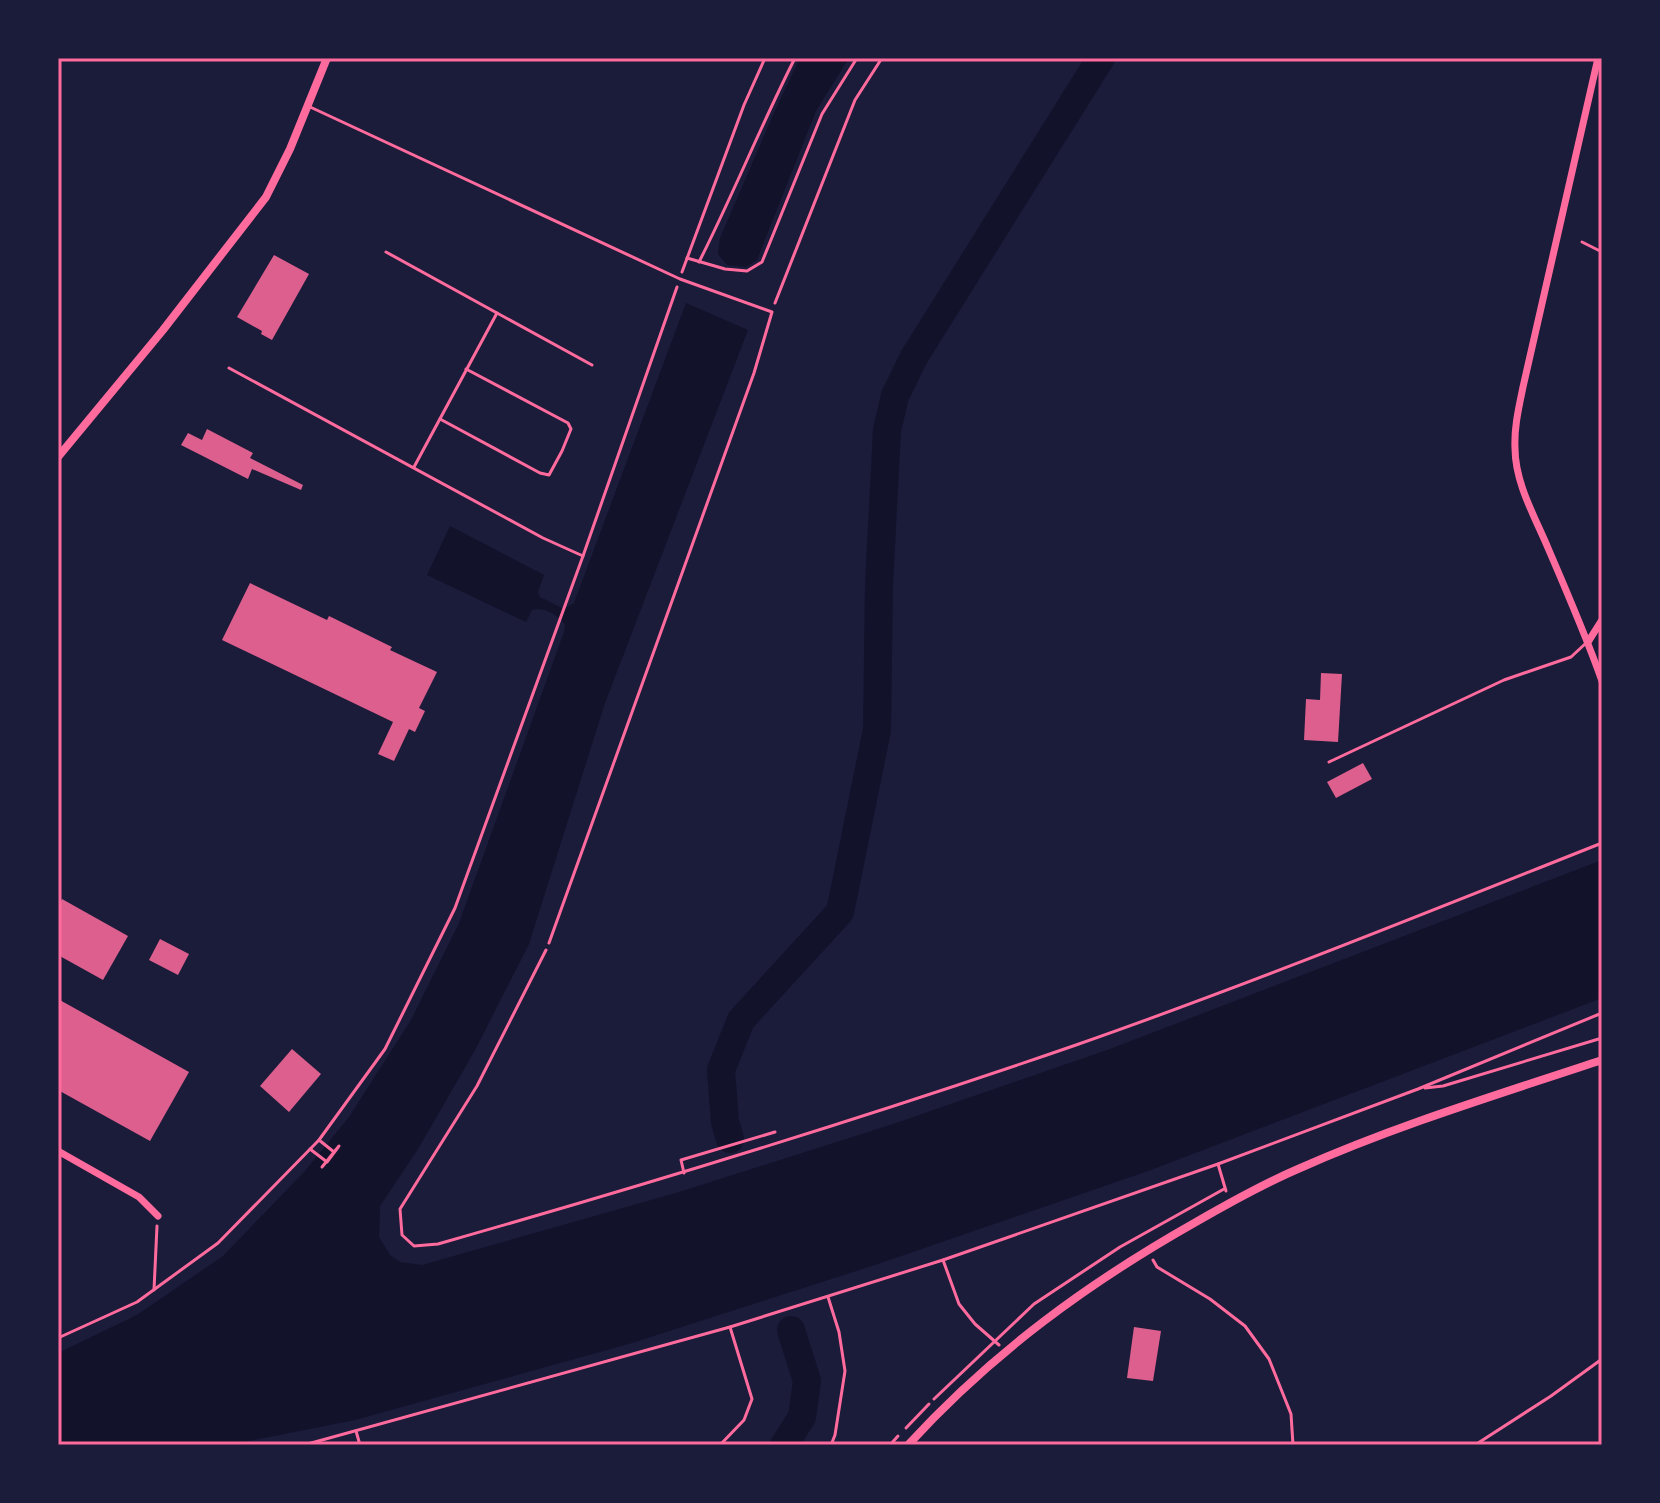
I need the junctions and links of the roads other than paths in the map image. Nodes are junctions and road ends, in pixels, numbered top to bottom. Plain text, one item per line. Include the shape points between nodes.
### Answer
1 (327, 58) edge
2 (1598, 58) edge
3 (308, 106) junction
4 (58, 457) edge
5 (1602, 620) edge
6 (1588, 642) junction
7 (1602, 681) edge
8 (1329, 762) dead end
9 (549, 943) road end
10 (1602, 1060) edge
11 (58, 1151) edge
12 (158, 1216) road end
13 (908, 1445) edge

1 - 3 street
2 - 6 street via 1523,387 1515,451 1529,504
3 - 4 street via 276,181 250,221
3 - 9 lane via 680,279 772,312
5 - 6 street
6 - 7 street
6 - 8 lane via 1571,657 1504,680
10 - 13 street via 1345,1149 1234,1201 1095,1282 1005,1350
11 - 12 street via 139,1197

